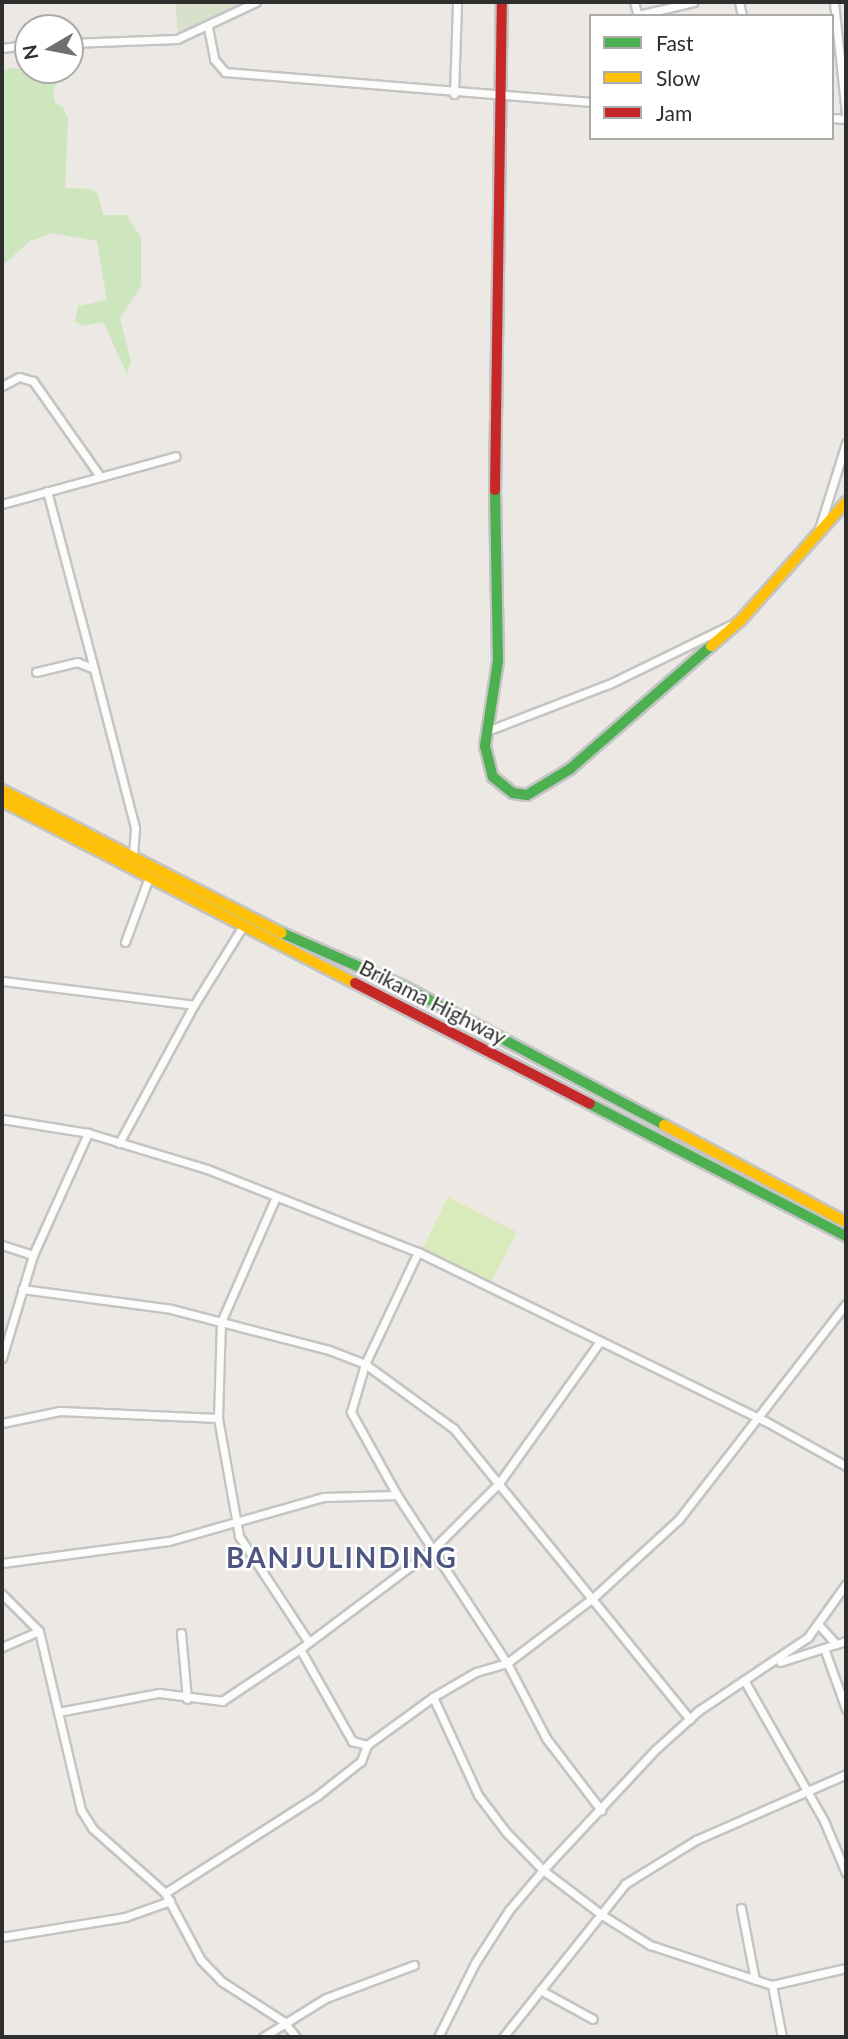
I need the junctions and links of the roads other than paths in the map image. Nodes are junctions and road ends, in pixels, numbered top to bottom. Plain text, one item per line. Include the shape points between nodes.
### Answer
1 (256, 2) edge
2 (457, 2) edge
3 (502, 2) edge
4 (694, 2) edge
5 (834, 2) edge
6 (642, 14) edge
7 (208, 27) junction
8 (84, 42) edge
9 (453, 94) junction
10 (497, 97) junction
11 (589, 102) edge
12 (846, 117) edge
13 (2, 386) edge
14 (846, 443) edge
15 (176, 456) dead end
16 (99, 475) junction
17 (47, 491) junction
18 (846, 502) edge
19 (2, 504) edge
20 (819, 529) junction
21 (741, 620) junction
22 (94, 669) junction
23 (36, 672) dead end
24 (487, 731) junction
25 (2, 790) edge
26 (2, 802) edge
27 (130, 861) junction
28 (149, 877) junction
29 (243, 926) junction
30 (125, 942) dead end
31 (2, 981) edge
32 (194, 1005) junction
33 (2, 1119) edge
34 (88, 1133) junction
35 (119, 1143) junction
36 (275, 1199) junction
37 (846, 1222) edge
38 (846, 1236) edge
39 (2, 1245) edge
40 (418, 1252) junction
41 (33, 1255) junction
42 (22, 1289) junction
43 (846, 1304) edge
44 (221, 1322) junction
45 (599, 1343) junction
46 (2, 1358) edge
47 (365, 1364) junction
48 (218, 1418) junction
49 (759, 1418) junction
50 (2, 1423) edge
51 (846, 1466) edge
52 (499, 1483) junction
53 (397, 1495) junction
54 (236, 1522) junction
55 (433, 1549) junction
56 (2, 1563) edge
57 (846, 1584) edge
58 (2, 1594) edge
59 (594, 1597) junction
60 (818, 1624) junction
61 (39, 1631) junction
62 (181, 1633) dead end
63 (308, 1641) junction
64 (846, 1641) edge
65 (836, 1644) junction
66 (2, 1647) edge
67 (824, 1648) junction
68 (300, 1649) junction
69 (507, 1663) junction
70 (773, 1665) junction
71 (744, 1680) junction
72 (433, 1697) junction
73 (187, 1699) junction
74 (846, 1709) edge
75 (58, 1712) junction
76 (690, 1719) junction
77 (367, 1745) junction
78 (846, 1774) edge
79 (808, 1792) junction
80 (601, 1810) junction
81 (543, 1870) junction
82 (846, 1873) edge
83 (165, 1893) junction
84 (170, 1901) junction
85 (741, 1908) dead end
86 (602, 1915) junction
87 (2, 1937) edge
88 (414, 1965) dead end
89 (846, 1968) edge
90 (755, 1980) junction
91 (772, 1985) junction
92 (540, 1990) junction
93 (593, 2019) dead end
94 (283, 2021) junction
95 (263, 2037) edge
96 (296, 2037) edge
97 (438, 2037) edge
98 (503, 2037) edge
99 (782, 2037) edge

1 - 7 street
2 - 9 street
3 - 10 main road
4 - 6 street
5 - 12 street
7 - 8 street via 177,39
7 - 9 street via 214,59 225,72
9 - 10 street
10 - 11 street
10 - 24 main road via 498,661
13 - 16 street via 19,377 33,381
14 - 20 street
15 - 16 street
16 - 17 street
17 - 19 street
17 - 22 street
18 - 20 main road
20 - 21 main road
21 - 24 street via 609,684
21 - 24 main road via 623,727 570,769 527,794 513,793 493,777 485,746
22 - 23 street via 77,662
22 - 27 street via 135,828
25 - 27 main road, Brikama Highway
26 - 27 main road, Brikama Highway
27 - 28 main road, Brikama Highway
27 - 37 main road, Brikama Highway via 405,988
28 - 29 main road, Brikama Highway
28 - 30 street
29 - 32 street
29 - 38 main road, Brikama Highway
31 - 32 street
32 - 35 street
33 - 34 street
34 - 35 street
34 - 41 street
35 - 36 street via 207,1169
36 - 40 street
36 - 44 street
39 - 41 street
40 - 45 street
40 - 47 street
41 - 42 street
42 - 44 street via 171,1309
42 - 46 street
43 - 49 street
44 - 47 street
44 - 48 street
45 - 49 street
45 - 52 street
47 - 52 street via 454,1429
47 - 53 street via 351,1412
48 - 50 street via 60,1411
48 - 54 street
49 - 51 street
49 - 59 street via 679,1519
52 - 55 street
52 - 59 street
53 - 54 street via 323,1497
53 - 55 street
54 - 56 street via 169,1541
54 - 63 street via 239,1536
55 - 63 street
55 - 69 street
57 - 60 street
58 - 61 street
59 - 69 street
59 - 76 street
60 - 65 street
60 - 70 street
61 - 66 street
61 - 75 street
62 - 73 street
63 - 68 street
64 - 65 street
65 - 67 street
67 - 70 street
67 - 74 street
68 - 73 street via 222,1701
68 - 77 street via 352,1741
69 - 72 street via 476,1672
69 - 80 street via 546,1738
70 - 71 street
71 - 76 street
71 - 79 street
72 - 77 street
72 - 81 street via 478,1795
73 - 75 street via 159,1693
75 - 83 street via 87,1820
76 - 80 street
77 - 83 street via 360,1761 317,1795
78 - 79 street
79 - 82 street
79 - 86 street via 666,1858 625,1884
80 - 81 street
81 - 86 street
81 - 97 street via 509,1910 475,1963
83 - 84 street
84 - 87 street via 125,1917
84 - 94 street via 201,1959 221,1981
85 - 90 street
86 - 90 street via 649,1945
86 - 92 street
88 - 94 street via 326,1998
89 - 91 street
90 - 91 street
91 - 99 street
92 - 93 street
92 - 98 street
94 - 95 street
94 - 96 street

